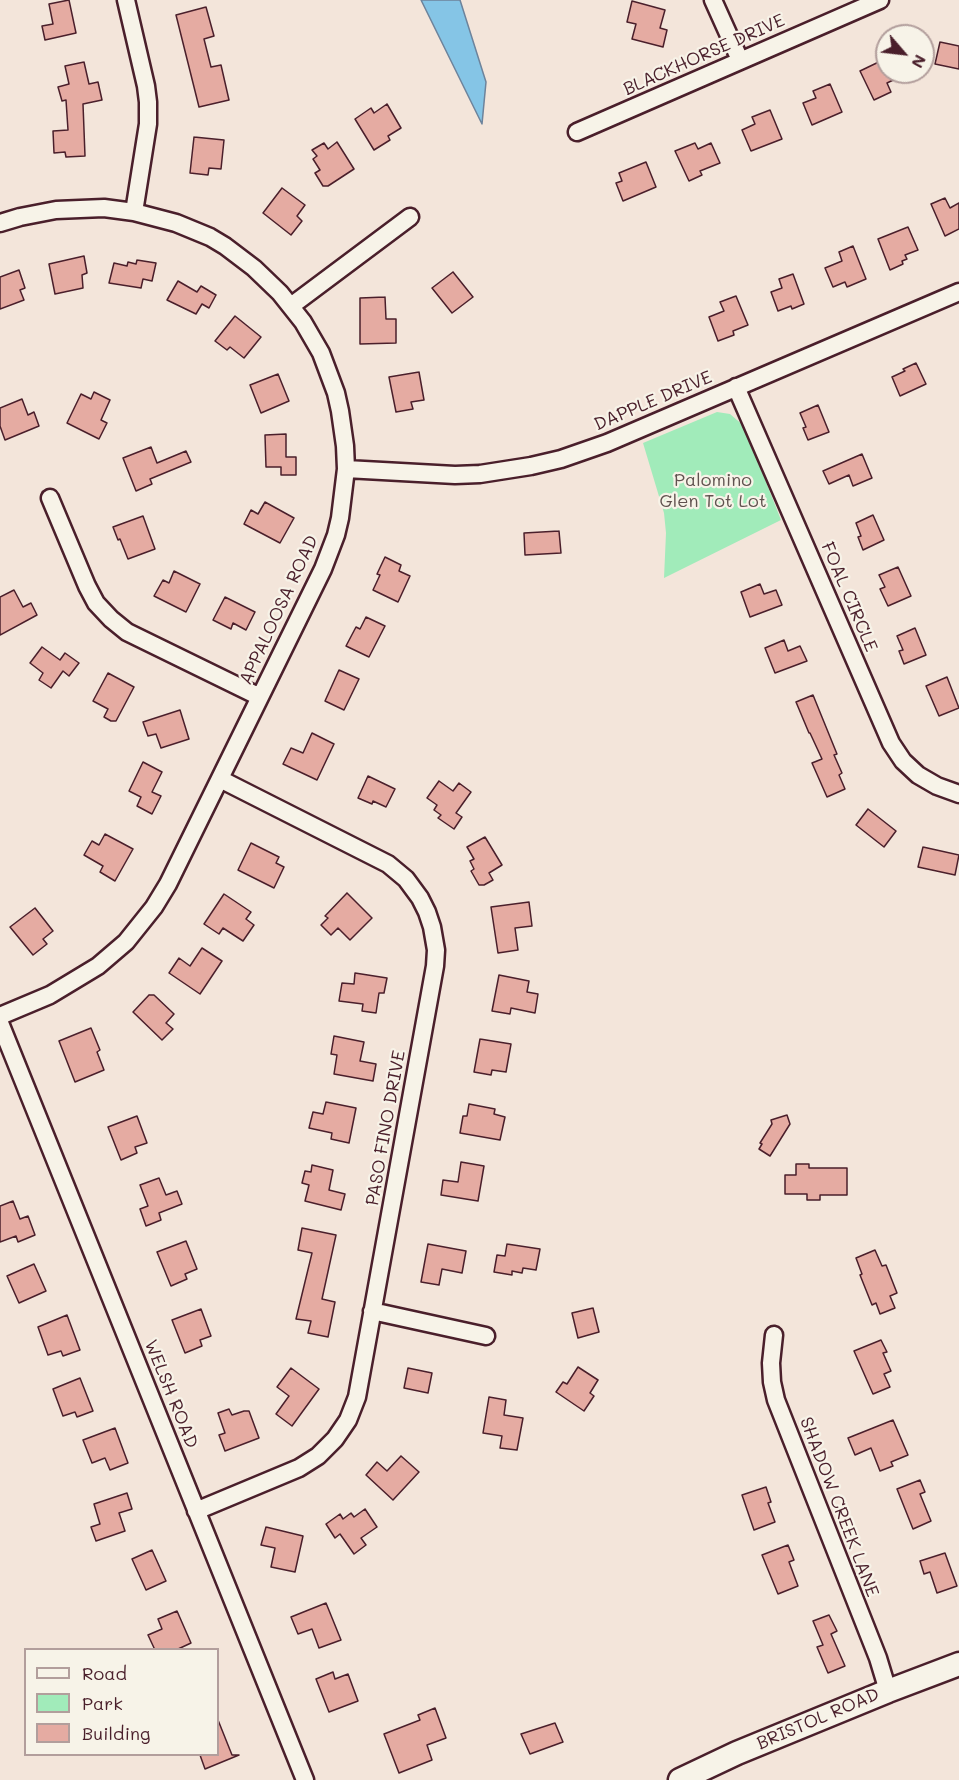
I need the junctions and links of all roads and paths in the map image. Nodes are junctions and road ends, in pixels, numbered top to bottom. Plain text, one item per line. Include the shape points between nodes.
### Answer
1 (126, 0) edge
2 (713, 0) edge
3 (880, 0) edge
4 (740, 60) junction
5 (577, 132) dead end
6 (134, 212) junction
7 (410, 217) dead end
8 (0, 223) edge
9 (959, 292) edge
10 (291, 306) junction
11 (736, 387) junction
12 (346, 469) junction
13 (50, 498) dead end
14 (260, 697) junction
15 (220, 779) junction
16 (959, 794) edge
17 (0, 1016) edge
18 (0, 1023) edge
19 (372, 1311) junction
20 (774, 1335) dead end
21 (486, 1336) dead end
22 (196, 1510) junction
23 (959, 1664) edge
24 (888, 1691) junction
25 (305, 1780) edge
26 (680, 1780) edge

1 - 6 street via 148,102
2 - 4 street
3 - 4 street, BLACKHORSE DRIVE
4 - 5 street, BLACKHORSE DRIVE
6 - 8 street, APPALOOSA ROAD via 104,208 56,210
6 - 10 street, APPALOOSA ROAD via 176,223 225,246 254,268
7 - 10 street
9 - 11 street, DAPPLE DRIVE
10 - 12 street, APPALOOSA ROAD via 321,353 336,393
11 - 12 street, DAPPLE DRIVE via 600,446 531,466 455,475
11 - 16 street, FOAL CIRCLE via 891,743 918,775
12 - 14 street, APPALOOSA ROAD via 336,535
13 - 14 street via 87,586 111,619 127,632
14 - 15 street, APPALOOSA ROAD
15 - 17 street, APPALOOSA ROAD via 168,884 126,942 67,986
15 - 19 street, PASO FINO DRIVE via 388,864 420,898 432,927 435,966
18 - 22 street, WELSH ROAD
19 - 21 street
19 - 22 street, PASO FINO DRIVE via 357,1397 335,1439 299,1468
20 - 24 street, SHADOW CREEK LANE via 771,1363 776,1400
22 - 25 street, WELSH ROAD
23 - 24 main road, BRISTOL ROAD
24 - 26 main road, BRISTOL ROAD

